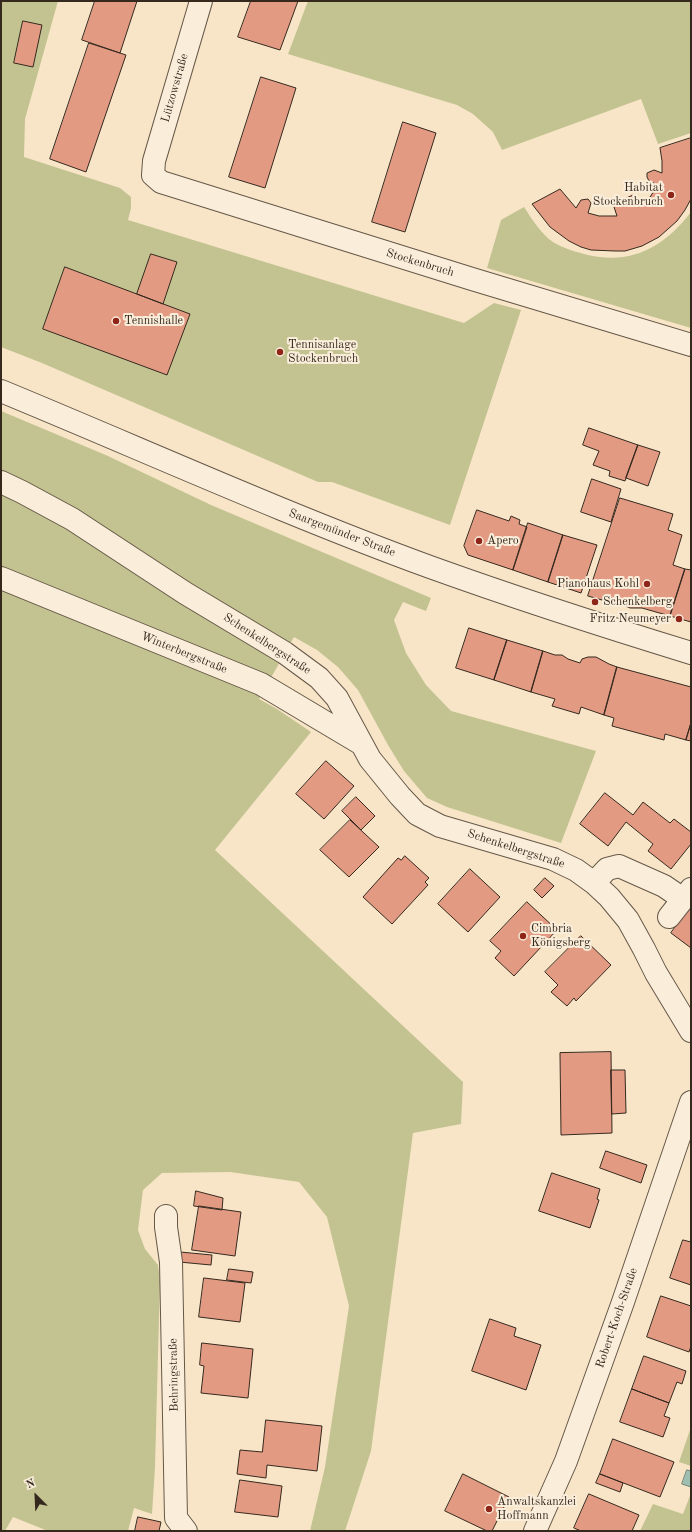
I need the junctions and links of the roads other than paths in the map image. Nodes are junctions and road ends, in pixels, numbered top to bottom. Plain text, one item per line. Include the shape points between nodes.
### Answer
1 (201, 1) edge
2 (153, 175) joint
3 (691, 345) edge
4 (1, 391) edge
5 (1, 482) edge
6 (1, 578) edge
7 (691, 653) edge
8 (360, 742) junction
9 (594, 883) junction
10 (687, 894) edge
11 (670, 917) dead end
12 (691, 1031) edge
13 (691, 1102) edge
14 (166, 1216) dead end
15 (186, 1531) edge
16 (535, 1531) edge

1 - 2 street, Lützowstraße via 154,161
2 - 3 street, Stockenbruch via 161,182 205,197
4 - 7 street, Saargemünder Straße via 198,475 423,564
5 - 8 street, Schenkelbergstraße via 72,519 185,593 285,653 319,678 337,698
6 - 8 street, Winterbergstraße via 261,684
8 - 9 street, Schenkelbergstraße via 382,774 417,814 440,826 553,859 576,870
9 - 10 street via 607,869 619,866
9 - 12 street, Schenkelbergstraße via 628,920
10 - 11 street
13 - 16 street, Robert-Koch-Straße via 572,1446
14 - 15 street, Behringstraße via 171,1262 176,1518

